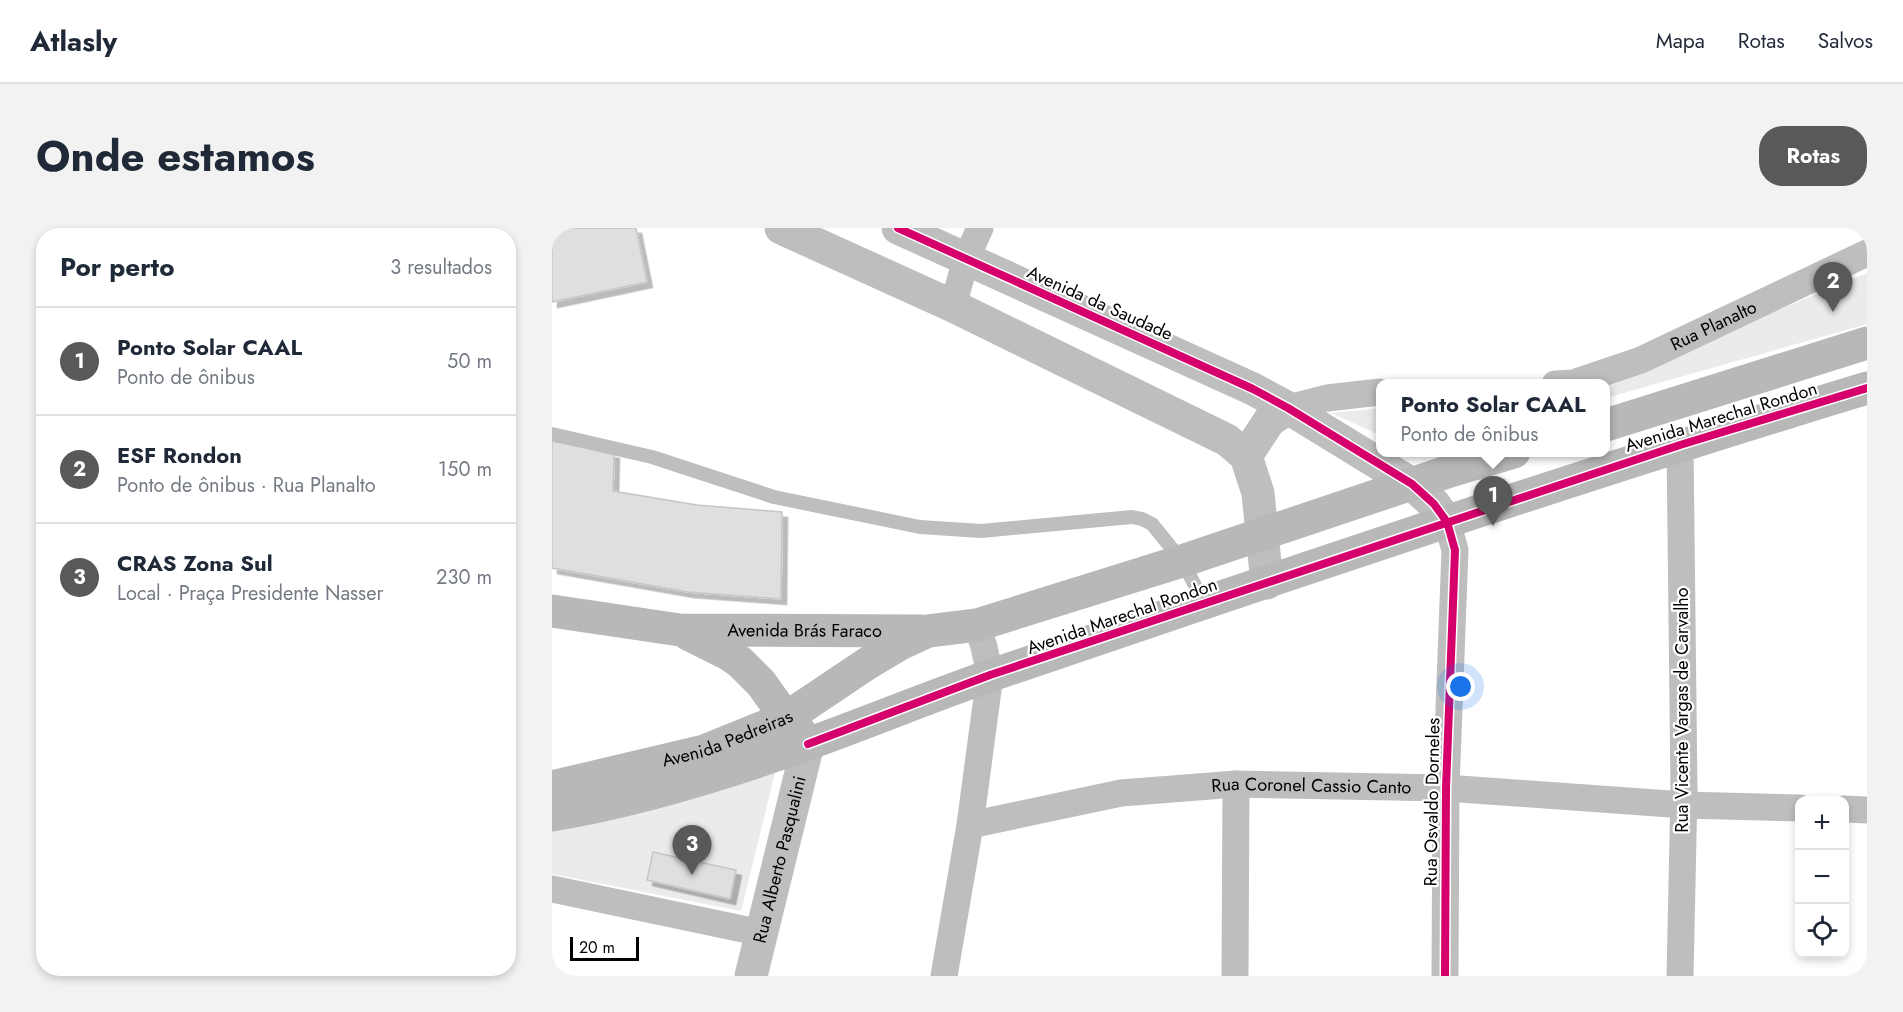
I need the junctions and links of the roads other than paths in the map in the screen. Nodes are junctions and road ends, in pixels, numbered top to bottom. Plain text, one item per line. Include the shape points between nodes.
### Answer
1 (781, 228) edge
2 (898, 228) edge
3 (980, 228) edge
4 (1867, 253) edge
5 (966, 259) junction
6 (952, 306) junction
7 (1867, 343) edge
8 (1586, 379) edge
9 (1867, 388) edge
10 (1376, 392) edge
11 (1288, 408) junction
12 (1610, 424) edge
13 (552, 434) edge
14 (1680, 445) junction
15 (1246, 456) junction
16 (1501, 457) edge
17 (1412, 484) junction
18 (1447, 522) junction
19 (1262, 534) junction
20 (1182, 561) junction
21 (1267, 583) junction
22 (1205, 603) junction
23 (552, 611) edge
24 (977, 626) junction
25 (680, 630) junction
26 (928, 632) junction
27 (990, 675) junction
28 (786, 718) junction
29 (808, 744) junction
30 (1236, 784) junction
31 (552, 787) edge
32 (1446, 788) junction
33 (1684, 806) junction
34 (1795, 808) edge
35 (1849, 809) edge
36 (1867, 810) edge
37 (552, 815) edge
38 (970, 825) junction
39 (552, 889) edge
40 (762, 933) junction
41 (751, 976) edge
42 (944, 976) edge
43 (1235, 976) edge
44 (1444, 976) edge
45 (1680, 976) edge

1 - 6 street
2 - 5 street, Avenida da Saudade
3 - 5 street
4 - 8 street, Rua Planalto via 1641,360
5 - 6 street
5 - 11 street, Avenida da Saudade
6 - 15 street via 1227,440
7 - 12 main road, Avenida Marechal Rondon
9 - 14 main road, Avenida Marechal Rondon
10 - 11 street via 1327,398
11 - 15 street via 1269,421
11 - 17 street
13 - 20 lane via 651,457 774,497 920,527 981,531 1142,519 1152,524
14 - 18 main road, Avenida Marechal Rondon
14 - 33 street, Rua Vicente Vargas de Carvalho
15 - 19 street via 1258,493
16 - 17 main road, Avenida Marechal Rondon
17 - 18 street
17 - 19 main road, Avenida Marechal Rondon
18 - 21 main road, Avenida Marechal Rondon
18 - 32 street, Rua Osvaldo Dorneles via 1455,550
19 - 20 main road, Avenida Marechal Rondon
19 - 21 street
20 - 22 lane
20 - 24 main road, Avenida Marechal Rondon
21 - 22 main road, Avenida Marechal Rondon
22 - 27 main road, Avenida Marechal Rondon
23 - 25 main road, Avenida Brás Faraco
24 - 26 main road, Avenida Marechal Rondon
24 - 27 street
25 - 26 main road, Avenida Brás Faraco
25 - 28 main road, Avenida Brás Faraco via 740,662
26 - 28 main road, Avenida Marechal Rondon via 868,663
27 - 29 main road, Avenida Marechal Rondon
27 - 38 street
28 - 29 main road, Avenida Pedreiras
28 - 31 main road, Avenida Pedreiras via 704,751
29 - 37 main road, Avenida Pedreiras via 675,788
29 - 40 street, Rua Alberto Pasqualini
30 - 32 street, Rua Coronel Cassio Canto
30 - 38 street, Rua Coronel Cassio Canto via 1122,793
30 - 43 street
32 - 33 street, Rua Coronel Cassio Canto
32 - 44 street, Rua Osvaldo Dorneles
33 - 34 street, Rua Coronel Cassio Canto
33 - 45 street, Rua Vicente Vargas de Carvalho
35 - 36 street
38 - 42 street
39 - 40 street
40 - 41 street, Rua Alberto Pasqualini

